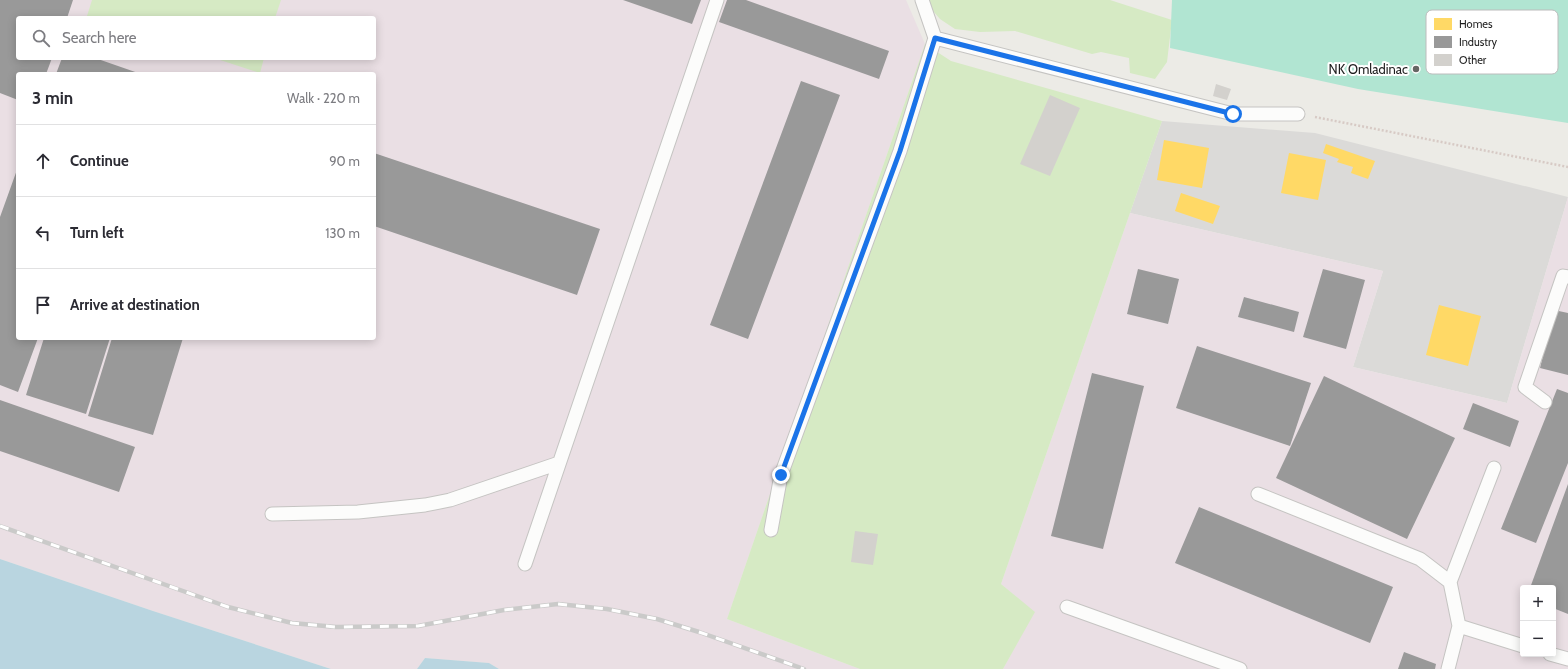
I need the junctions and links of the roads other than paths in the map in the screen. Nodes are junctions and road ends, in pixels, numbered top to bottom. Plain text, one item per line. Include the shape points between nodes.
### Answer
1 (717, 0) edge
2 (922, 0) edge
3 (935, 38) junction
4 (1298, 114) road end
5 (1568, 277) edge
6 (1545, 402) dead end
7 (559, 463) junction
8 (1494, 468) dead end
9 (1258, 494) dead end
10 (272, 514) dead end
11 (771, 530) dead end
12 (525, 564) dead end
13 (1450, 582) junction
14 (1067, 607) dead end
15 (1459, 626) junction
16 (1520, 645) edge
17 (1556, 656) edge
18 (1568, 659) edge
19 (1240, 669) edge
20 (1448, 669) edge

1 - 7 lane
2 - 3 lane
3 - 4 lane via 1233,114
3 - 11 lane via 900,151 781,475
5 - 6 lane via 1563,276 1525,387
7 - 10 lane via 450,500 425,505 358,512
7 - 12 lane
8 - 13 lane
9 - 13 lane via 1420,559
13 - 15 lane
14 - 19 lane
15 - 16 lane
15 - 20 lane
17 - 18 lane

